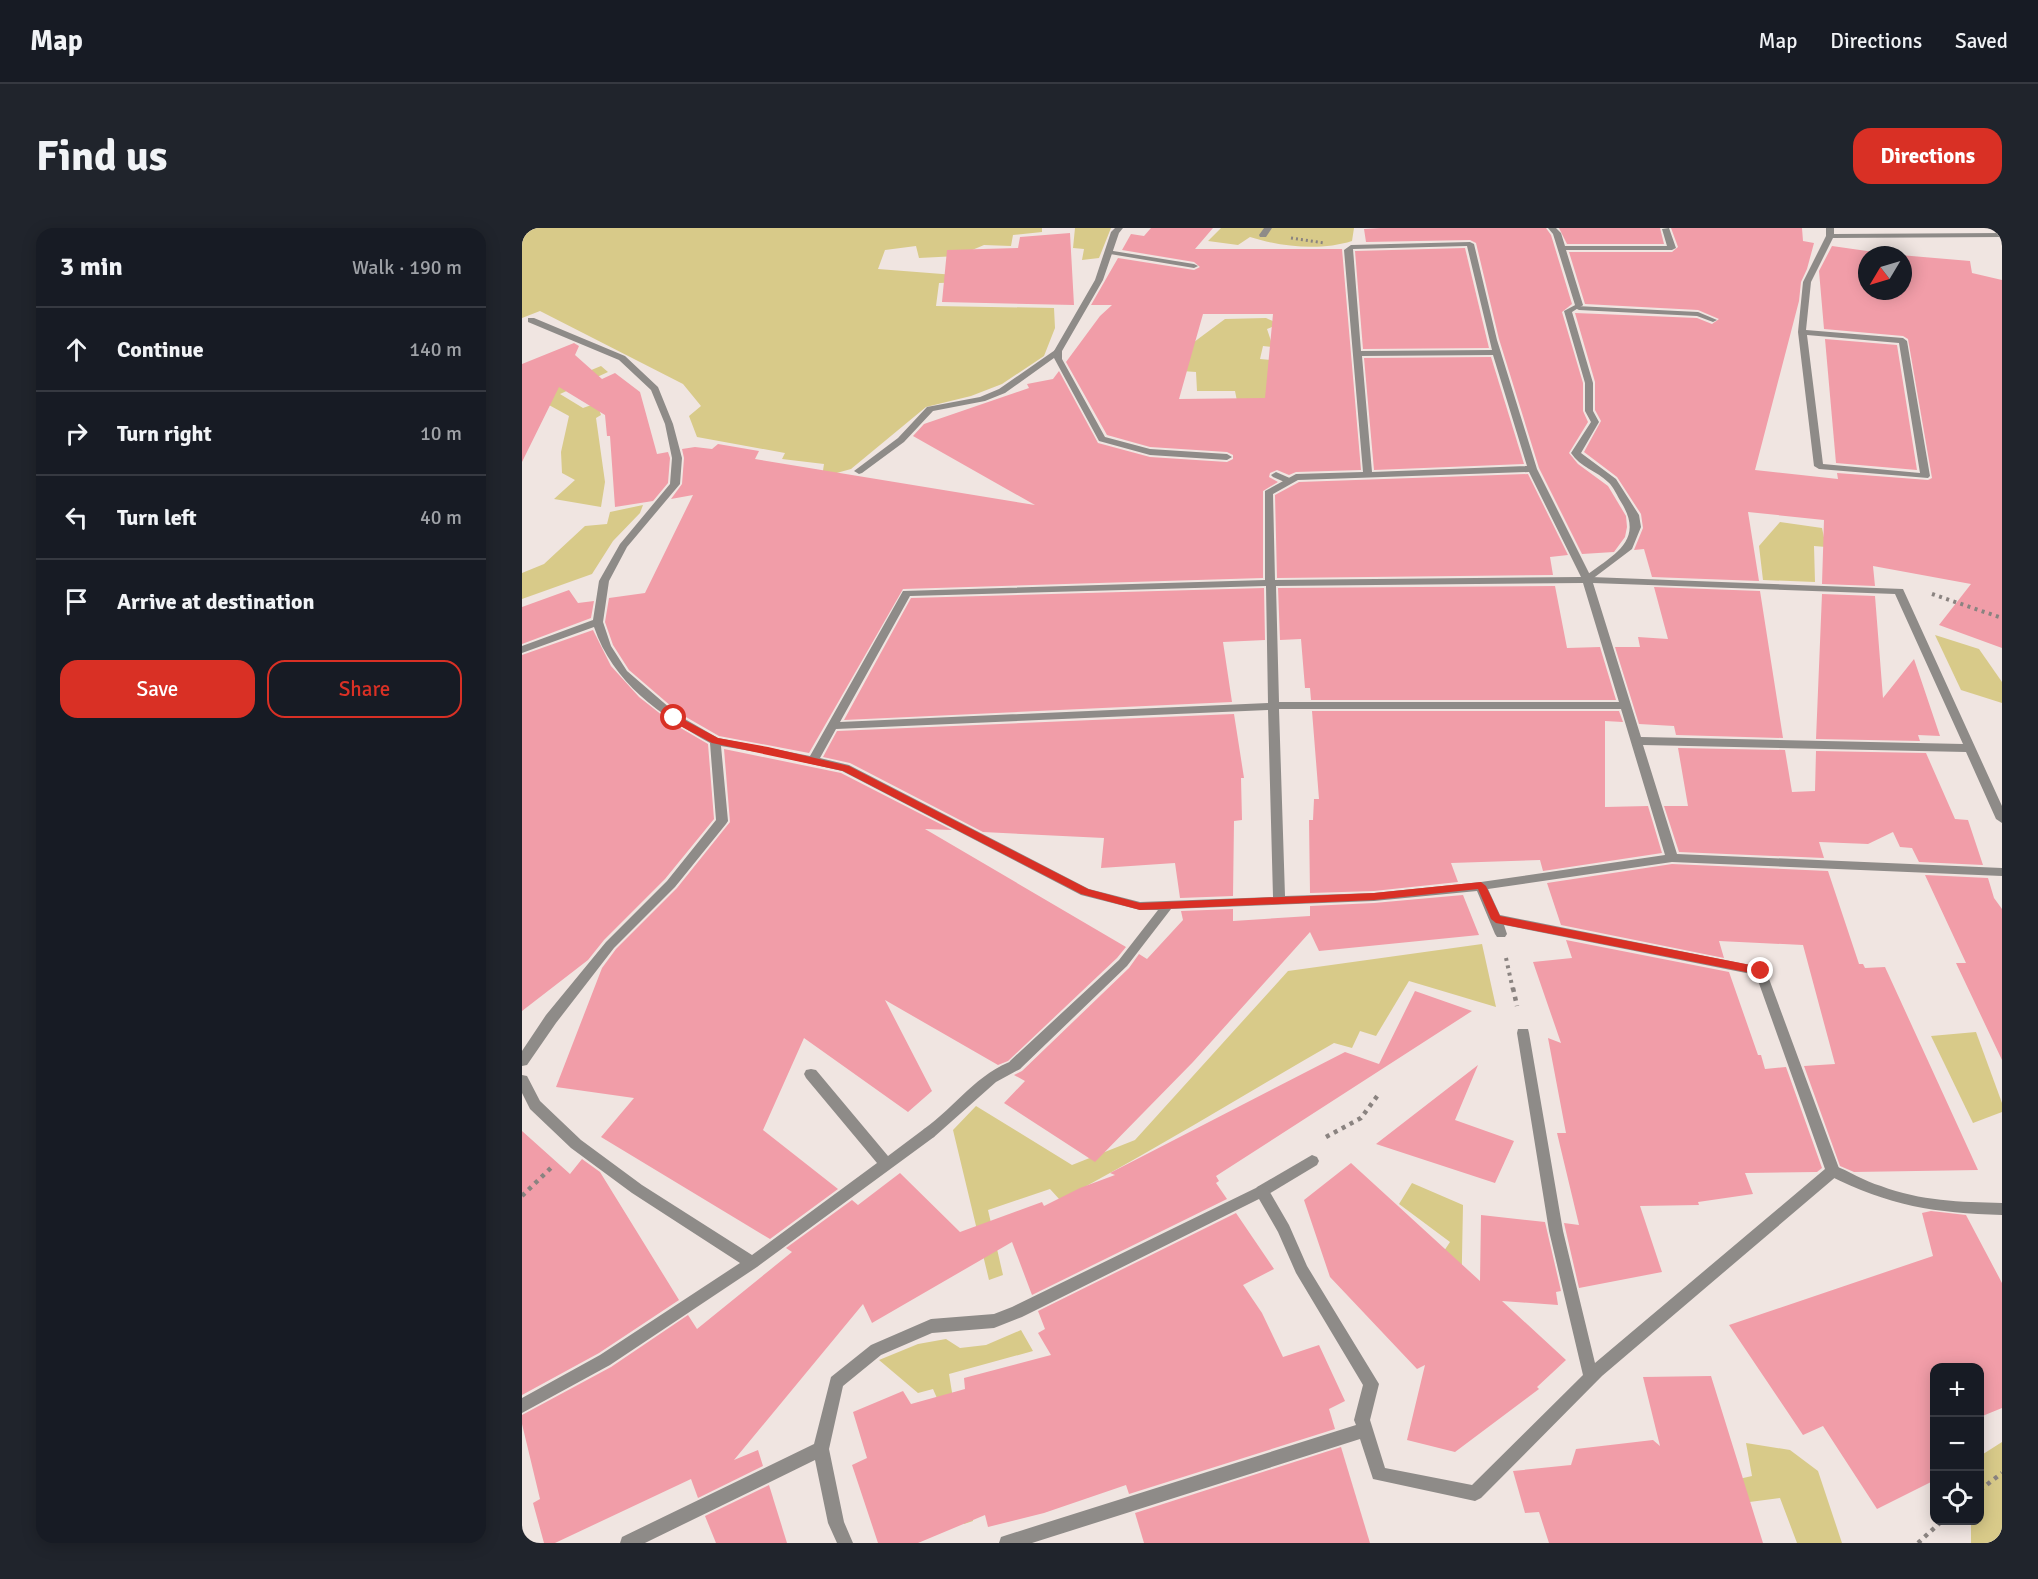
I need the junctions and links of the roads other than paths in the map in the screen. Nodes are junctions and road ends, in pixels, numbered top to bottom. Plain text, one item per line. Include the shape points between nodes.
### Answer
1 (1119, 228) edge
2 (1552, 228) edge
3 (1666, 229) edge
4 (1830, 232) edge
5 (2002, 235) edge
6 (1562, 248) junction
7 (1110, 252) junction
8 (1194, 266) dead end
9 (1579, 307) junction
10 (531, 320) dead end
11 (1713, 320) dead end
12 (1802, 332) junction
13 (1058, 351) junction
14 (1496, 352) junction
15 (1357, 354) junction
16 (1227, 457) dead end
17 (1532, 469) junction
18 (859, 471) dead end
19 (1368, 474) junction
20 (1276, 475) dead end
21 (1289, 481) junction
22 (1587, 580) junction
23 (1271, 583) junction
24 (598, 622) junction
25 (522, 650) edge
26 (1626, 705) junction
27 (1274, 706) junction
28 (832, 726) junction
29 (715, 741) junction
30 (1636, 741) junction
31 (1970, 748) junction
32 (813, 760) junction
33 (2002, 819) edge
34 (1672, 858) junction
35 (2002, 872) edge
36 (1481, 886) junction
37 (1279, 901) junction
38 (1168, 905) junction
39 (1496, 919) junction
40 (1501, 934) road end
41 (1523, 1033) road end
42 (522, 1061) edge
43 (811, 1074) dead end
44 (522, 1080) edge
45 (1312, 1161) dead end
46 (887, 1165) junction
47 (1833, 1171) junction
48 (1262, 1191) junction
49 (2002, 1209) edge
50 (752, 1263) junction
51 (1591, 1377) junction
52 (522, 1406) edge
53 (1364, 1430) junction
54 (821, 1449) junction
55 (628, 1543) edge
56 (844, 1543) edge
57 (1007, 1543) edge

1 - 7 street
2 - 6 street
3 - 6 street via 1672,248
4 - 5 street
4 - 12 street via 1807,282
6 - 9 street
7 - 8 street
7 - 13 street via 1085,307
9 - 11 street via 1698,314
9 - 22 street via 1568,311 1589,383 1589,411 1595,422 1576,453 1613,481 1634,515 1636,527 1629,547
10 - 24 street via 622,358 655,389 669,424 676,458 675,484 623,546 604,581
12 - 12 street via 1819,466 1925,476 1903,341
13 - 16 street via 1058,359 1102,439 1150,452
13 - 18 street via 1002,391 930,409 901,440
14 - 15 street
14 - 15 street via 1470,244 1351,247 1348,250
14 - 17 street
15 - 19 street
17 - 19 street
17 - 22 street
19 - 21 street via 1296,477
20 - 21 street
21 - 23 street via 1268,493
22 - 23 street
22 - 26 street
22 - 31 street via 1899,591
23 - 27 street
23 - 28 street via 907,593
24 - 25 street
24 - 29 street via 606,646 623,673 674,718
26 - 27 street
26 - 30 street
27 - 28 street
27 - 37 street
28 - 32 street
29 - 32 street
29 - 42 street via 722,821 671,884 610,945
30 - 31 street
30 - 34 street
31 - 33 street
32 - 38 street via 845,768 1085,892 1140,906
34 - 35 street
34 - 36 street
36 - 37 street via 1374,897
36 - 39 street
37 - 38 street
38 - 46 street via 1123,963 1015,1065 1002,1070 944,1124
39 - 40 street
39 - 47 street via 1761,971
41 - 51 street via 1556,1231
43 - 46 street
44 - 50 street via 535,1105 576,1144 637,1190
45 - 48 street
46 - 50 street
47 - 49 street via 1862,1186 1916,1204
47 - 51 street
48 - 53 street via 1301,1269 1371,1384 1362,1420
48 - 54 street via 1017,1312 994,1321 931,1326 876,1350 836,1382
50 - 52 street via 604,1360
51 - 53 street via 1475,1493 1379,1474
53 - 57 street
54 - 55 street
54 - 56 street via 836,1523

